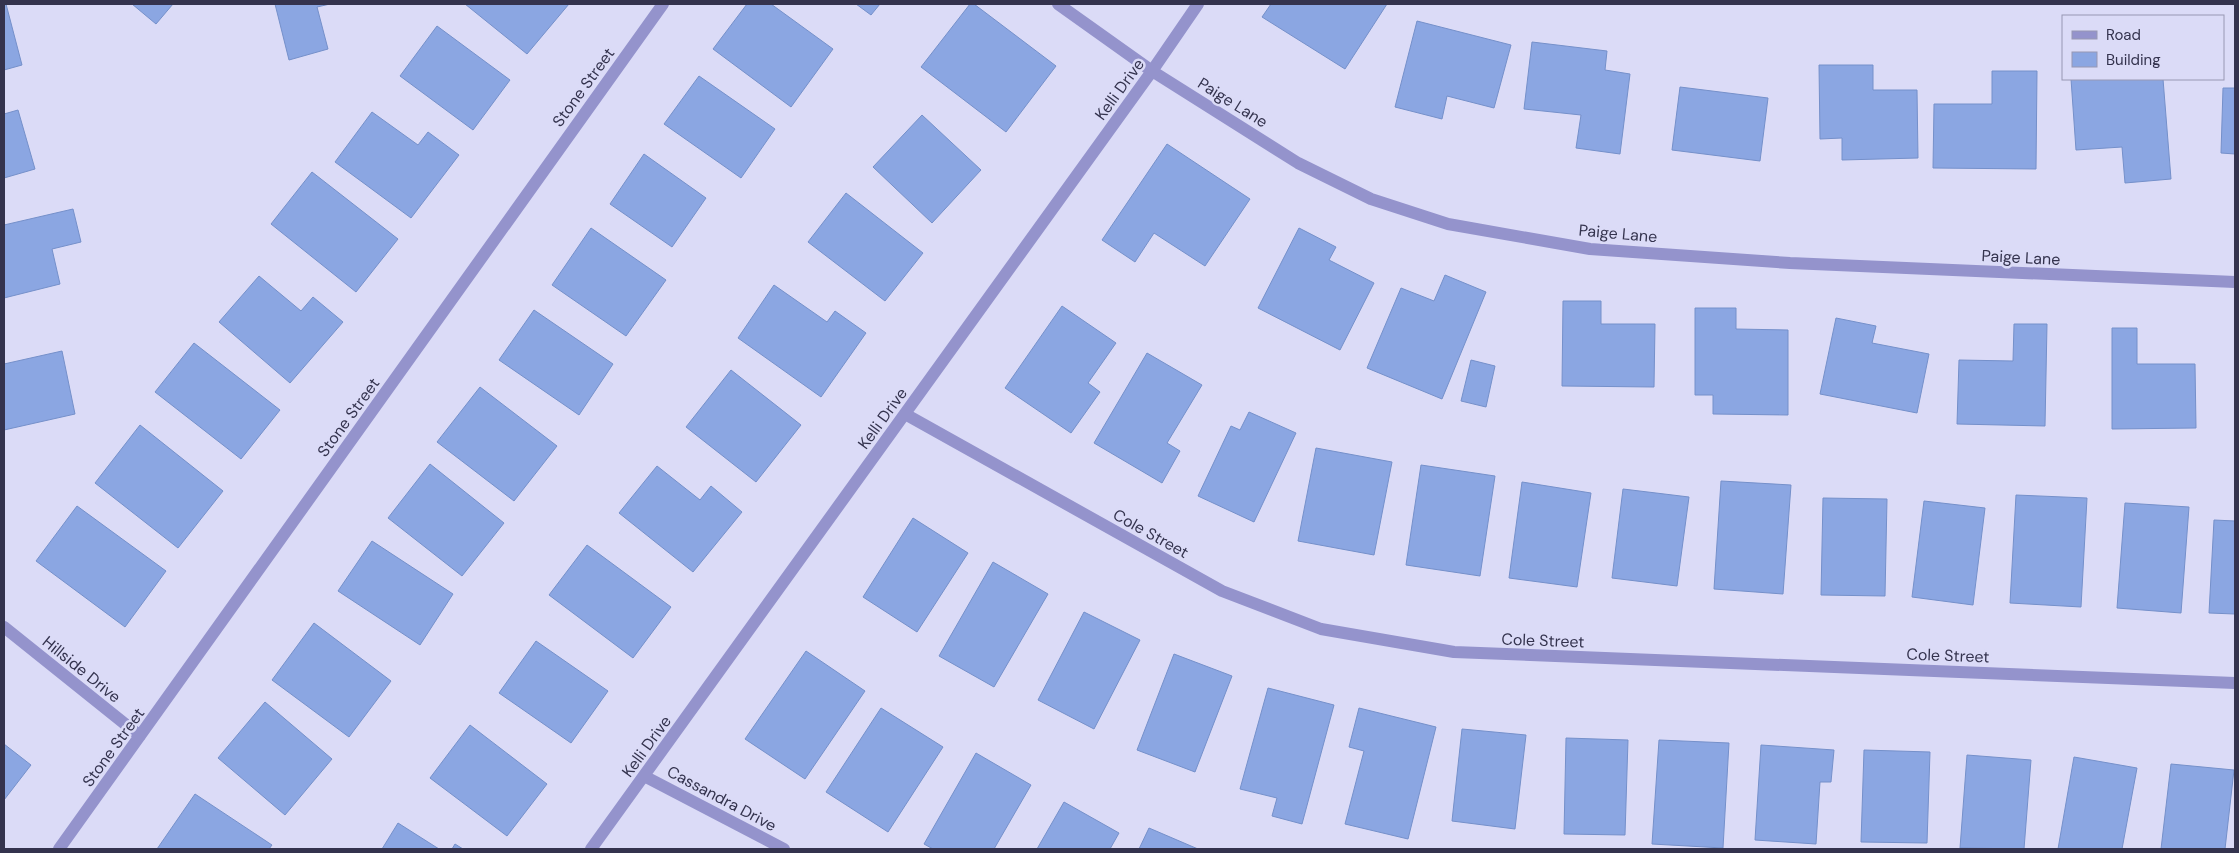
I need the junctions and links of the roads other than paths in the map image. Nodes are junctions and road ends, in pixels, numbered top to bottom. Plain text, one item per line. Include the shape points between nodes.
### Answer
1 (663, 4) edge
2 (1058, 4) edge
3 (1198, 4) edge
4 (1152, 71) junction
5 (2235, 282) edge
6 (905, 414) junction
7 (4, 628) edge
8 (2235, 683) edge
9 (140, 736) junction
10 (644, 776) junction
11 (59, 849) edge
12 (591, 849) edge
13 (784, 849) edge

1 - 9 street, Stone Street
2 - 4 street, Paige Lane
3 - 4 street, Kelli Drive
4 - 5 street, Paige Lane via 1298,162 1371,199 1448,224 1599,249 1790,262
4 - 6 street, Kelli Drive
6 - 8 street, Cole Street via 1222,591 1321,629 1454,652
6 - 10 street, Kelli Drive
7 - 9 street, Hillside Drive
9 - 11 street, Stone Street
10 - 12 street, Kelli Drive
10 - 13 street, Cassandra Drive

